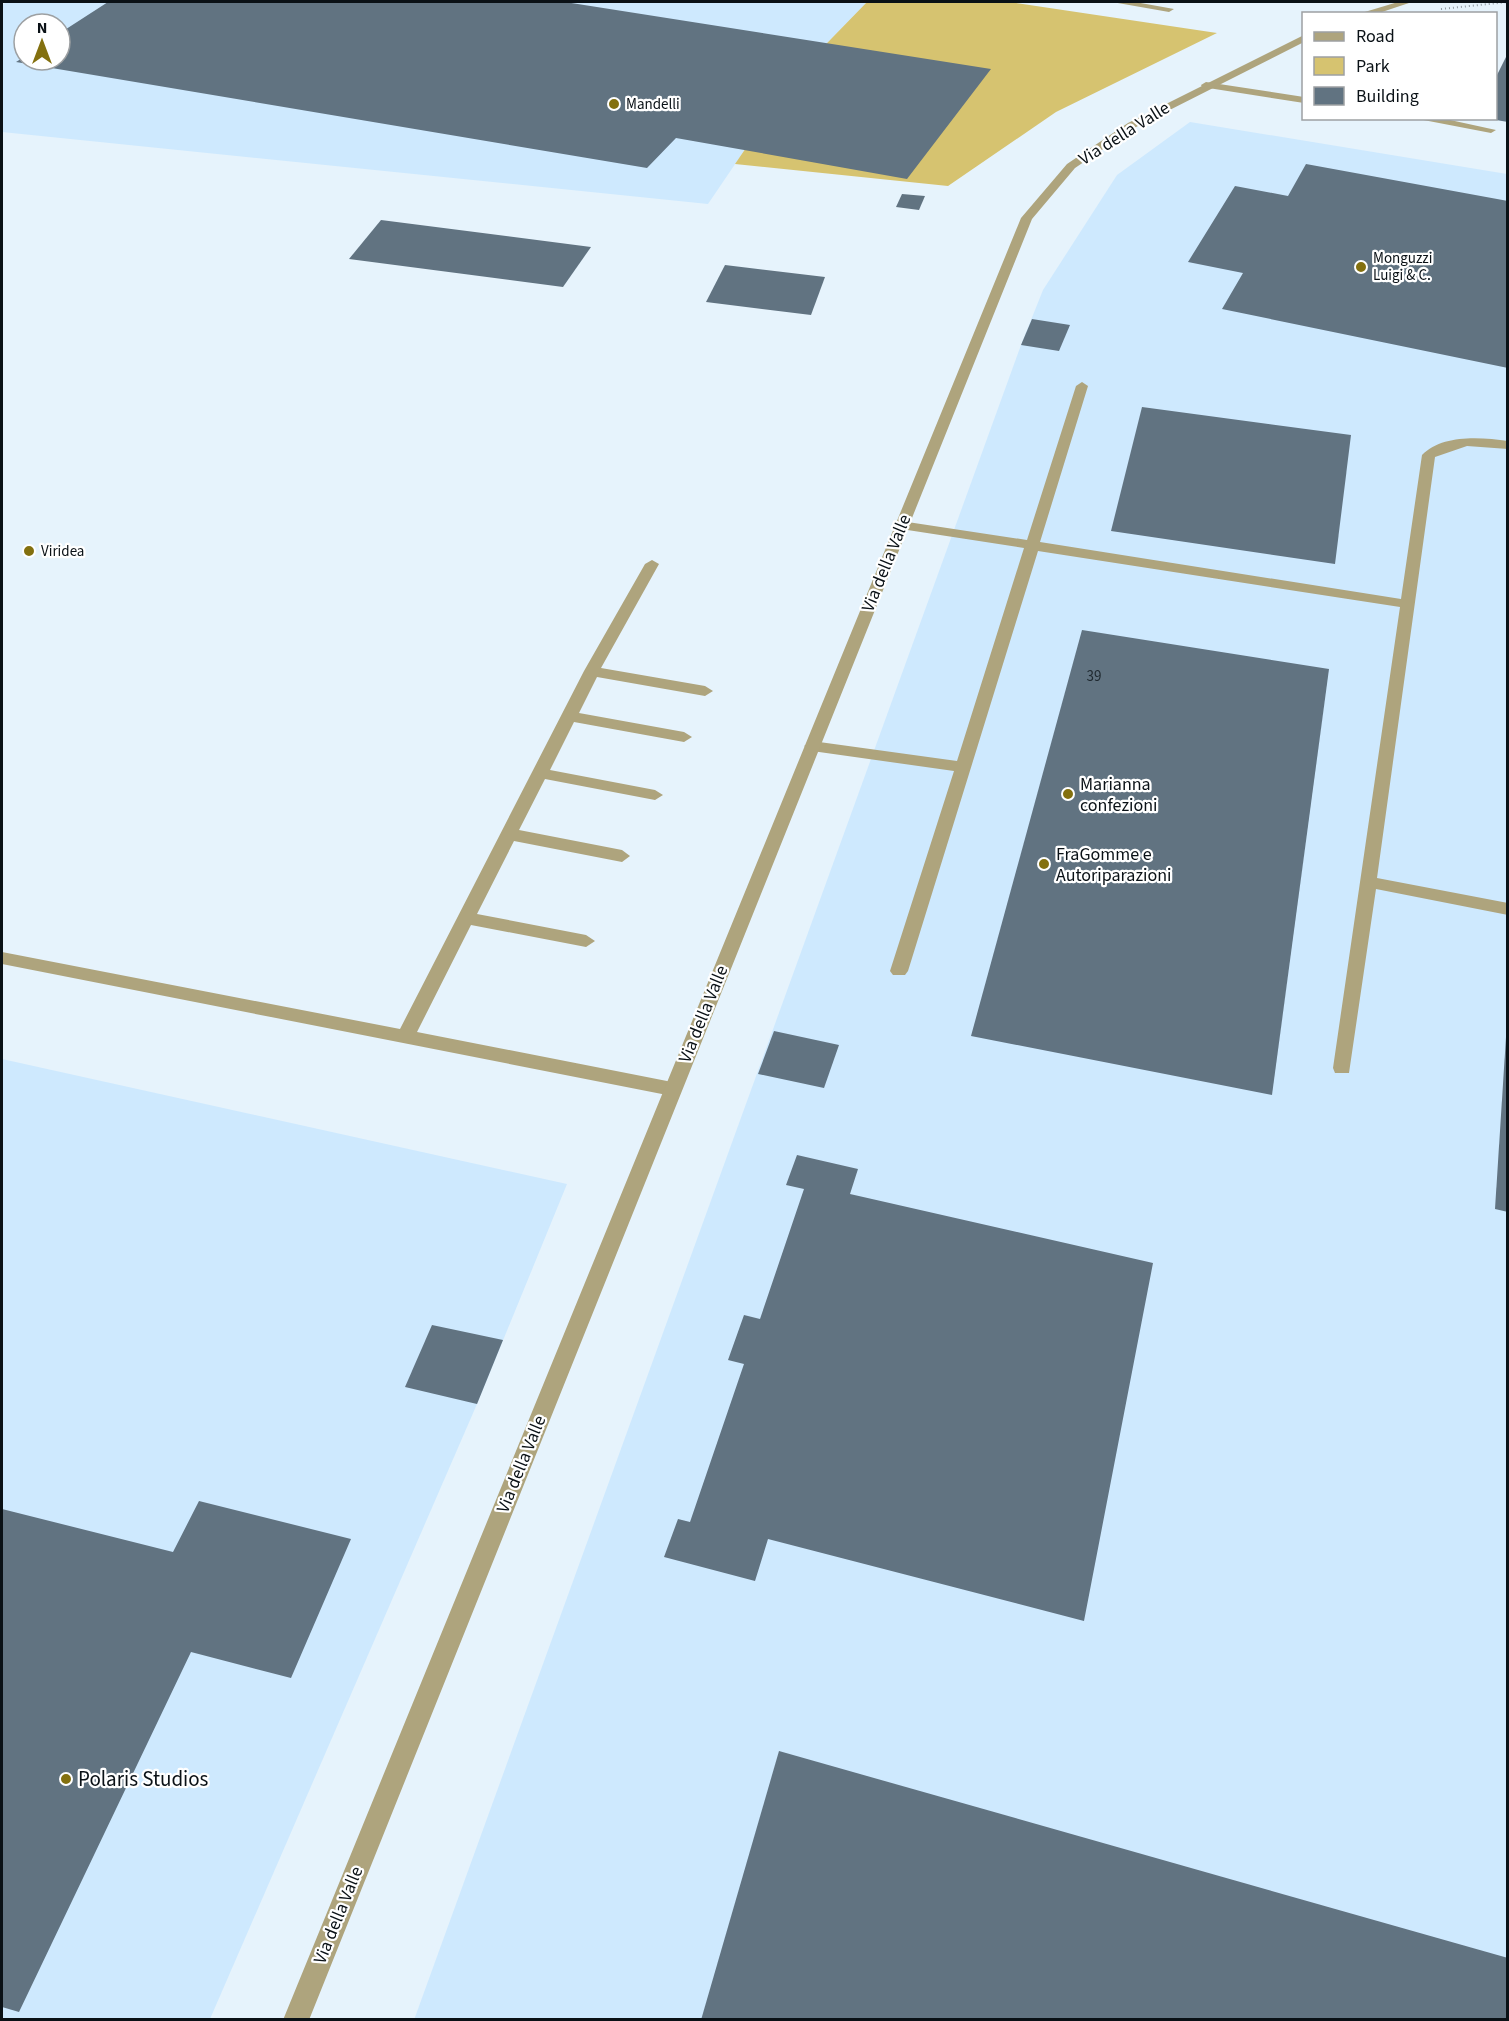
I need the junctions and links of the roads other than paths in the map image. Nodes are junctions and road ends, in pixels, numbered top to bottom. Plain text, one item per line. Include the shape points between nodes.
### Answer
1 (1117, 2) edge
2 (1386, 2) edge
3 (1407, 2) edge
4 (1169, 9) dead end
5 (1366, 12) edge
6 (1370, 12) edge
7 (1302, 39) edge
8 (1206, 85) junction
9 (1302, 100) edge
10 (1430, 120) edge
11 (1491, 130) dead end
12 (1082, 386) dead end
13 (1508, 445) edge
14 (901, 525) junction
15 (1031, 544) junction
16 (652, 564) dead end
17 (1407, 604) junction
18 (592, 671) junction
19 (705, 692) dead end
20 (570, 716) junction
21 (684, 737) dead end
22 (812, 746) junction
23 (962, 767) junction
24 (540, 773) junction
25 (655, 795) dead end
26 (509, 834) junction
27 (622, 856) dead end
28 (1368, 882) junction
29 (1508, 909) edge
30 (466, 918) junction
31 (586, 941) dead end
32 (2, 958) edge
33 (899, 970) dead end
34 (405, 1037) junction
35 (1342, 1068) dead end
36 (672, 1089) junction
37 (296, 2019) edge

1 - 4 street
2 - 5 street
3 - 6 street
7 - 8 street, Via della Valle
8 - 9 street
8 - 14 street, Via della Valle via 1132,124 1071,166 1027,218
10 - 11 street
12 - 15 street
13 - 17 street via 1472,440 1448,445 1429,455
14 - 15 street
14 - 22 street, Via della Valle
15 - 17 street
15 - 23 street
16 - 18 street
17 - 28 street
18 - 19 street
18 - 20 street
20 - 21 street
20 - 24 street
22 - 23 street
22 - 36 street, Via della Valle
23 - 33 street
24 - 25 street
24 - 26 street
26 - 27 street
26 - 30 street
28 - 29 street
28 - 35 street
30 - 31 street
30 - 34 street
32 - 34 street
34 - 36 street
36 - 37 street, Via della Valle

